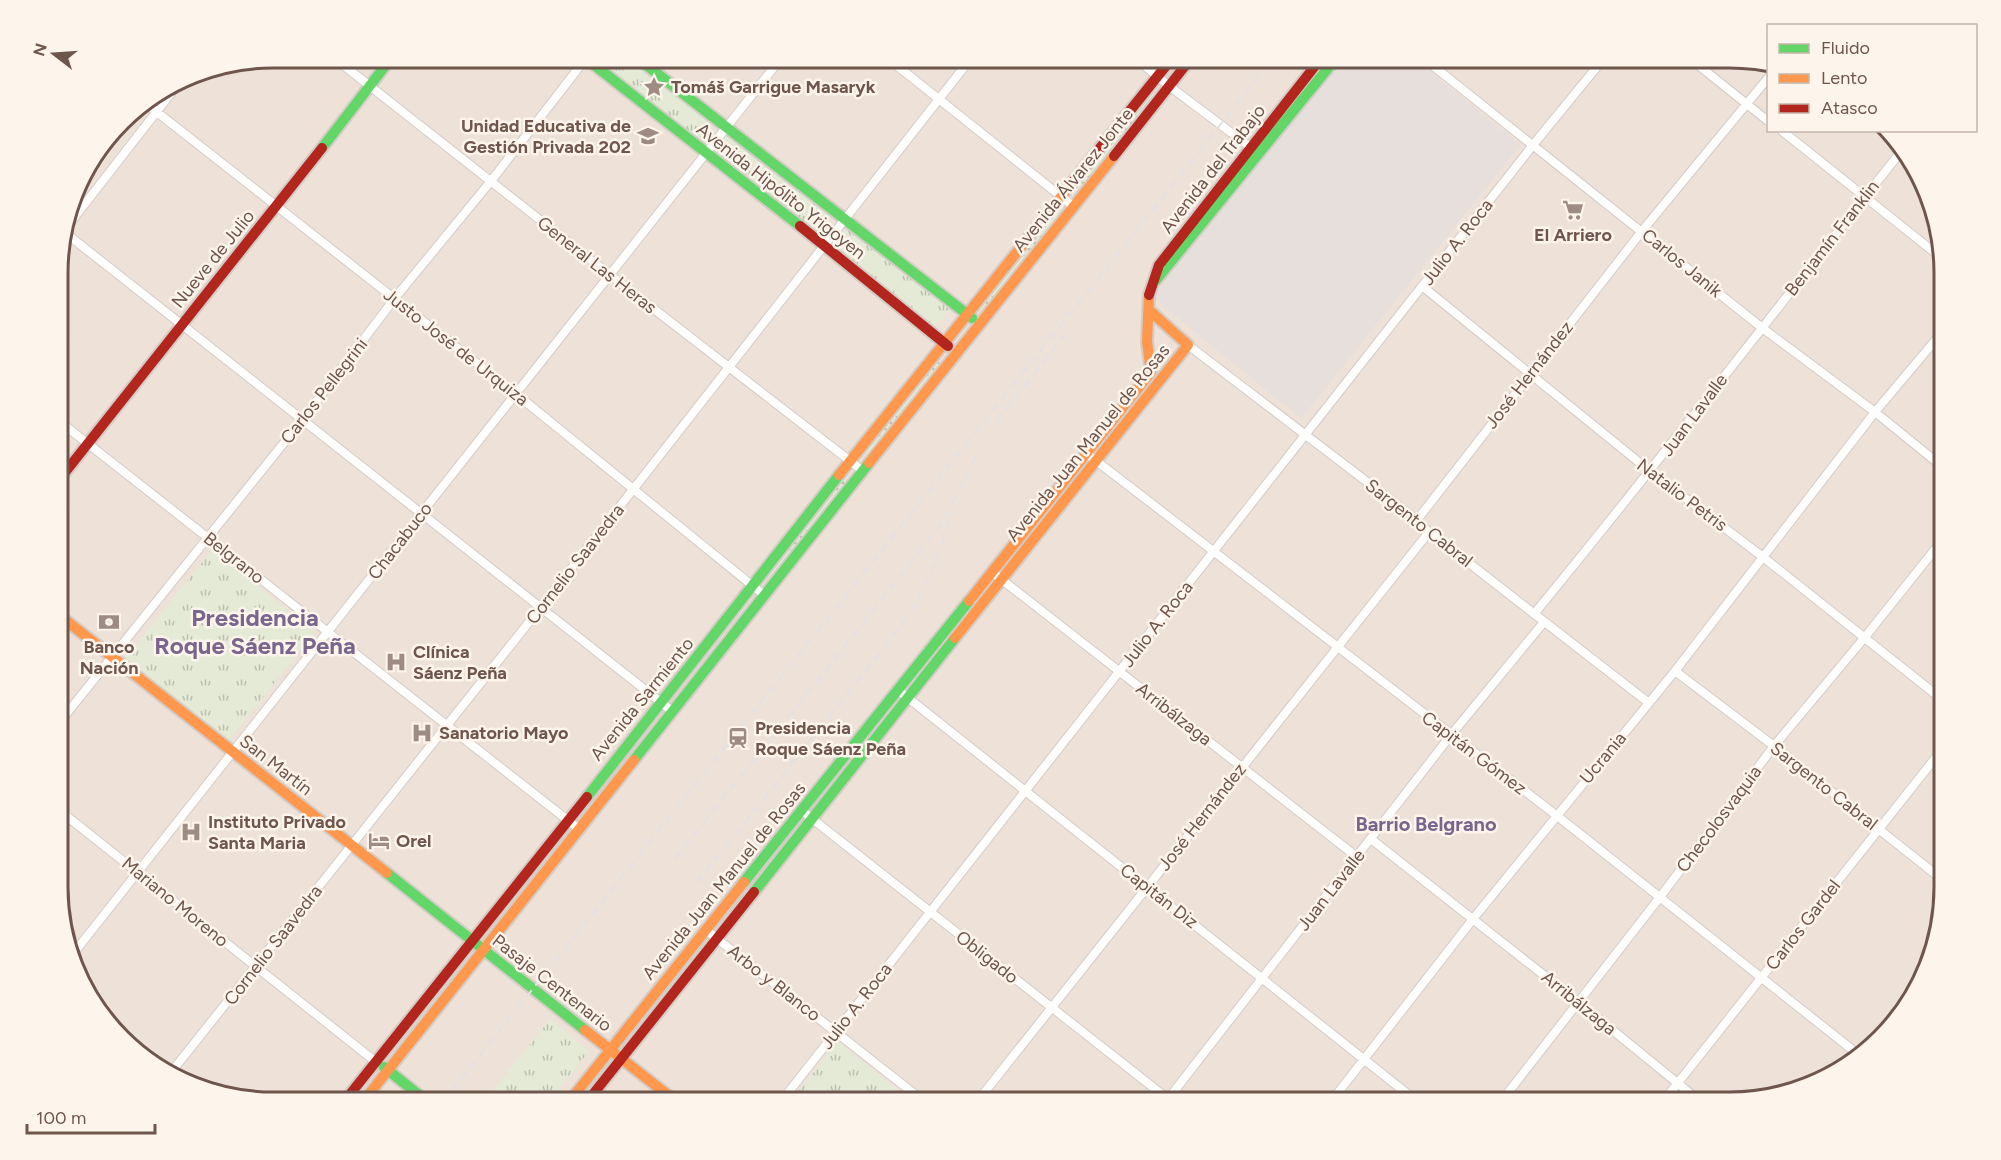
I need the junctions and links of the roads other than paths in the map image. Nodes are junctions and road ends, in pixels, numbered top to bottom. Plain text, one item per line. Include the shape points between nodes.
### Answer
1 (347, 68) edge
2 (383, 68) edge
3 (578, 68) edge
4 (599, 68) edge
5 (650, 68) edge
6 (773, 68) edge
7 (900, 68) edge
8 (963, 68) edge
9 (1148, 68) edge
10 (1164, 68) edge
11 (1183, 68) edge
12 (1315, 68) edge
13 (1327, 68) edge
14 (1436, 68) edge
15 (1596, 68) edge
16 (1704, 68) edge
17 (1158, 76) junction
18 (1767, 79) edge
19 (369, 86) junction
20 (1169, 86) junction
21 (167, 97) edge
22 (939, 99) junction
23 (1748, 104) junction
24 (151, 108) edge
25 (156, 111) junction
26 (1767, 120) edge
27 (727, 127) junction
28 (1784, 132) edge
29 (1533, 145) junction
30 (1255, 151) junction
31 (706, 153) junction
32 (1897, 157) edge
33 (491, 181) junction
34 (1062, 197) junction
35 (1865, 197) junction
36 (277, 206) junction
37 (1073, 206) junction
38 (75, 215) edge
39 (844, 220) junction
40 (1642, 231) junction
41 (71, 237) edge
42 (825, 245) junction
43 (1932, 250) edge
44 (609, 275) junction
45 (1422, 286) junction
46 (395, 298) junction
47 (1149, 310) junction
48 (967, 315) junction
49 (979, 324) junction
50 (181, 325) junction
51 (1167, 327) junction
52 (1761, 327) junction
53 (944, 342) junction
54 (1147, 342) junction
55 (1933, 343) edge
56 (1188, 345) junction
57 (957, 352) junction
58 (1151, 367) junction
59 (729, 368) junction
60 (1168, 370) junction
61 (1530, 373) junction
62 (516, 394) junction
63 (1875, 412) junction
64 (303, 419) junction
65 (68, 428) edge
66 (1305, 436) junction
67 (88, 444) junction
68 (1091, 457) junction
69 (1933, 459) edge
70 (851, 461) junction
71 (68, 469) edge
72 (863, 471) junction
73 (1651, 472) junction
74 (634, 488) junction
75 (421, 513) junction
76 (1417, 520) junction
77 (1429, 532) junction
78 (207, 537) junction
79 (1213, 552) junction
80 (1933, 552) edge
81 (1763, 556) junction
82 (996, 575) junction
83 (754, 585) junction
84 (764, 595) junction
85 (541, 607) junction
86 (1534, 614) junction
87 (68, 622) edge
88 (1544, 622) junction
89 (329, 632) junction
90 (1865, 637) junction
91 (1337, 648) junction
92 (111, 657) junction
93 (1119, 671) junction
94 (1675, 671) junction
95 (898, 690) junction
96 (1933, 692) edge
97 (908, 697) junction
98 (661, 703) junction
99 (1649, 703) junction
100 (672, 711) junction
101 (68, 712) edge
102 (447, 727) junction
103 (1451, 735) junction
104 (1774, 746) junction
105 (233, 752) junction
106 (1933, 761) edge
107 (1242, 767) junction
108 (1026, 791) junction
109 (801, 810) junction
110 (1556, 815) junction
111 (68, 817) edge
112 (812, 818) junction
113 (567, 820) junction
114 (1879, 828) junction
115 (579, 829) junction
116 (1371, 839) junction
117 (351, 846) junction
118 (1357, 857) junction
119 (1933, 872) edge
120 (139, 873) junction
121 (1147, 887) junction
122 (1660, 897) junction
123 (930, 912) junction
124 (1473, 918) junction
125 (706, 930) junction
126 (717, 938) junction
127 (473, 941) junction
128 (77, 949) edge
129 (483, 949) junction
130 (257, 967) junction
131 (1762, 977) junction
132 (1262, 978) junction
133 (1578, 1002) junction
134 (1052, 1007) junction
135 (836, 1032) junction
136 (611, 1050) junction
137 (1853, 1050) edge
138 (622, 1059) junction
139 (1365, 1059) junction
140 (376, 1062) junction
141 (176, 1068) edge
142 (387, 1070) junction
143 (1678, 1083) junction
144 (1158, 1092) edge
145 (1176, 1092) edge
146 (1339, 1092) edge
147 (1406, 1092) edge
148 (1508, 1092) edge
149 (1671, 1092) edge
150 (1689, 1092) edge
151 (351, 1093) edge
152 (370, 1093) edge
153 (416, 1093) edge
154 (576, 1093) edge
155 (594, 1093) edge
156 (665, 1093) edge
157 (788, 1093) edge
158 (913, 1093) edge
159 (984, 1093) edge

1 - 19 street, General Las Heras
2 - 19 main road, Nueve de Julio
3 - 33 street, Carlos Pellegrini
4 - 31 main road, Avenida Hipólito Yrigoyen
5 - 27 main road, Avenida Hipólito Yrigoyen
6 - 27 street, Chacabuco
7 - 22 street
8 - 22 street, Cornelio Saavedra
9 - 17 street
10 - 17 main road, Avenida Álvarez Jonte
11 - 20 main road, Avenida Álvarez Jonte
12 - 30 main road, Avenida del Trabajo
13 - 30 main road
14 - 29 street, Carlos Janik
15 - 29 street, Julio A. Roca
16 - 23 street
17 - 20 street
17 - 34 main road, Avenida Álvarez Jonte
18 - 23 street, José Hernández
19 - 33 street, General Las Heras
19 - 36 main road, Nueve de Julio
20 - 30 street
20 - 37 main road, Avenida Álvarez Jonte
21 - 25 street
22 - 34 street
22 - 39 street, Cornelio Saavedra
23 - 26 street
23 - 40 street, José Hernández
24 - 25 street, Justo José de Urquiza
25 - 36 street, Justo José de Urquiza
25 - 38 street
27 - 31 street, Chacabuco
27 - 39 main road, Avenida Hipólito Yrigoyen
28 - 35 street
29 - 40 street, Carlos Janik
29 - 45 street, Julio A. Roca
30 - 47 main road, Avenida del Trabajo via 1159,265 1150,288
31 - 42 main road, Avenida Hipólito Yrigoyen
31 - 44 street, Chacabuco
32 - 35 street, Benjamín Franklin
33 - 44 street, General Las Heras
33 - 46 street, Carlos Pellegrini
34 - 37 street
34 - 48 main road, Avenida Álvarez Jonte
35 - 43 street
35 - 52 street, Benjamín Franklin
36 - 46 street, Justo José de Urquiza
36 - 50 main road, Nueve de Julio
37 - 49 main road, Avenida Álvarez Jonte
39 - 42 street, Cornelio Saavedra
39 - 48 main road, Avenida Hipólito Yrigoyen
40 - 52 street, Carlos Janik
40 - 61 street, José Hernández
41 - 50 street
42 - 53 main road, Avenida Hipólito Yrigoyen
42 - 59 street, Cornelio Saavedra
44 - 59 street, General Las Heras
44 - 62 street, Chacabuco
45 - 61 street, Natalio Petris
45 - 66 street, Julio A. Roca
46 - 62 street, Justo José de Urquiza
46 - 64 street, Carlos Pellegrini
47 - 51 main road, Avenida Juan Manuel de Rosas
47 - 54 main road, Avenida Juan Manuel de Rosas
48 - 49 main road, Avenida Hipólito Yrigoyen
48 - 53 main road, Avenida Sarmiento
49 - 57 main road, Avenida Sarmiento
50 - 64 street
50 - 67 main road, Nueve de Julio
51 - 54 main road via 1159,328
51 - 56 main road, Avenida Juan Manuel de Rosas
52 - 63 street, Carlos Janik
52 - 73 street, Juan Lavalle
53 - 57 main road, Avenida Hipólito Yrigoyen
53 - 70 main road, Avenida Sarmiento
54 - 58 main road, Avenida Juan Manuel de Rosas
55 - 63 street, Ucrania
56 - 60 main road, Avenida Juan Manuel de Rosas
56 - 66 street, Sargento Cabral
57 - 72 main road, Avenida Sarmiento
58 - 60 main road
58 - 68 main road, Avenida Juan Manuel de Rosas
59 - 70 street, General Las Heras
59 - 74 street, Cornelio Saavedra
60 - 68 main road, Avenida Juan Manuel de Rosas
61 - 73 street, Natalio Petris
61 - 76 street, José Hernández
62 - 74 street, Justo José de Urquiza
62 - 75 street, Chacabuco
63 - 69 street, Carlos Janik
63 - 81 street, Ucrania
64 - 75 street
64 - 78 street, Carlos Pellegrini
65 - 67 street, Belgrano
66 - 76 street, Sargento Cabral
66 - 79 street, Julio A. Roca
67 - 71 main road, Nueve de Julio
67 - 78 street, Belgrano
68 - 79 street, Capitán Gómez
68 - 82 main road, Avenida Juan Manuel de Rosas
70 - 72 street, General Las Heras
70 - 83 main road, Avenida Sarmiento
72 - 84 main road, Avenida Sarmiento
73 - 81 street, Natalio Petris
73 - 86 street, Juan Lavalle
74 - 83 street, Justo José de Urquiza
74 - 85 street, Cornelio Saavedra
75 - 85 street
75 - 89 street, Chacabuco
76 - 77 street, Sargento Cabral
77 - 86 street, Sargento Cabral
77 - 91 street, José Hernández
78 - 89 street, Belgrano
78 - 92 street, Carlos Pellegrini
79 - 91 street, Capitán Gómez
79 - 93 street, Julio A. Roca
80 - 90 street, Checolosvaquia
81 - 90 street, Natalio Petris
81 - 94 street, Ucrania
82 - 93 street, Arribálzaga
82 - 95 main road, Avenida Juan Manuel de Rosas
82 - 97 main road, Avenida Juan Manuel de Rosas
83 - 84 street, Justo José de Urquiza
83 - 98 main road, Avenida Sarmiento
84 - 100 main road, Avenida Sarmiento
85 - 98 street
85 - 102 street, Cornelio Saavedra
86 - 88 street, Sargento Cabral
87 - 92 main road, San Martín
88 - 99 street, Sargento Cabral
88 - 103 street, Juan Lavalle
89 - 102 street, Belgrano
89 - 105 street, Chacabuco
90 - 96 street, Natalio Petris
90 - 104 street, Checolosvaquia
91 - 103 street, Capitán Gómez
91 - 107 street, José Hernández
92 - 101 street, Carlos Pellegrini
92 - 105 main road, San Martín
93 - 107 street, Arribálzaga
93 - 108 street, Julio A. Roca
94 - 99 street, Ucrania
94 - 104 street, Sargento Cabral
95 - 97 street, Capitán Diz
95 - 109 main road, Avenida Juan Manuel de Rosas
97 - 108 street, Capitán Diz
97 - 112 main road, Avenida Juan Manuel de Rosas
98 - 100 street
98 - 113 main road, Avenida Sarmiento
99 - 110 street, Ucrania
100 - 115 main road, Avenida Sarmiento
102 - 113 street, Belgrano
102 - 117 street, Cornelio Saavedra
103 - 110 street, Capitán Gómez
103 - 116 street, Juan Lavalle
104 - 114 street, Sargento Cabral
104 - 122 street, Checolosvaquia
105 - 117 main road, San Martín
105 - 120 street, Chacabuco
106 - 114 street, Carlos Gardel
107 - 118 street, Arribálzaga
107 - 121 street, José Hernández
108 - 121 street, Capitán Diz
108 - 123 street, Julio A. Roca
109 - 112 street, Obligado
109 - 125 main road, Avenida Juan Manuel de Rosas
110 - 122 street, Capitán Gómez
110 - 124 street, Ucrania
111 - 120 street, Mariano Moreno
112 - 123 street, Obligado
112 - 126 main road, Avenida Juan Manuel de Rosas
113 - 115 street, Belgrano
113 - 127 main road, Avenida Sarmiento
114 - 119 street, Sargento Cabral
114 - 131 street, Carlos Gardel
115 - 129 main road, Avenida Sarmiento
116 - 118 street, Juan Lavalle
116 - 124 street, Arribálzaga
117 - 127 main road, San Martín
117 - 130 street, Cornelio Saavedra
118 - 132 street, Juan Lavalle
120 - 128 street, Chacabuco
120 - 130 street, Mariano Moreno
121 - 132 street, Capitán Diz
121 - 134 street, José Hernández
122 - 131 street, Capitán Gómez
122 - 133 street, Checolosvaquia
123 - 134 street, Obligado
123 - 135 street, Julio A. Roca
124 - 133 street, Arribálzaga
124 - 139 street, Ucrania
125 - 126 street, Arbo y Blanco
125 - 136 main road, Avenida Juan Manuel de Rosas
126 - 135 street, Arbo y Blanco
126 - 138 main road, Avenida Juan Manuel de Rosas
127 - 129 main road, Pasaje Centenario
127 - 140 main road, Avenida Sarmiento
129 - 136 main road, Pasaje Centenario
129 - 142 main road, Avenida Sarmiento
130 - 140 street, Mariano Moreno
130 - 141 street, Cornelio Saavedra
131 - 137 street, Capitán Gómez
131 - 143 street, Carlos Gardel
132 - 139 street, Capitán Diz
132 - 145 street, Juan Lavalle
133 - 143 street, Arribálzaga
133 - 148 street, Checolosvaquia
134 - 144 street, Obligado
134 - 159 street, José Hernández
135 - 157 street, Julio A. Roca
135 - 158 street, Arbo y Blanco
136 - 138 main road, Pasaje Centenario
136 - 154 main road, Avenida Juan Manuel de Rosas
138 - 155 main road, Avenida Juan Manuel de Rosas
138 - 156 main road, Pasaje Centenario
139 - 146 street, Ucrania
139 - 147 street, Capitán Diz
140 - 142 main road
140 - 151 main road, Avenida Sarmiento
142 - 152 main road, Avenida Sarmiento
142 - 153 main road
143 - 149 street, Carlos Gardel
143 - 150 street, Arribálzaga

